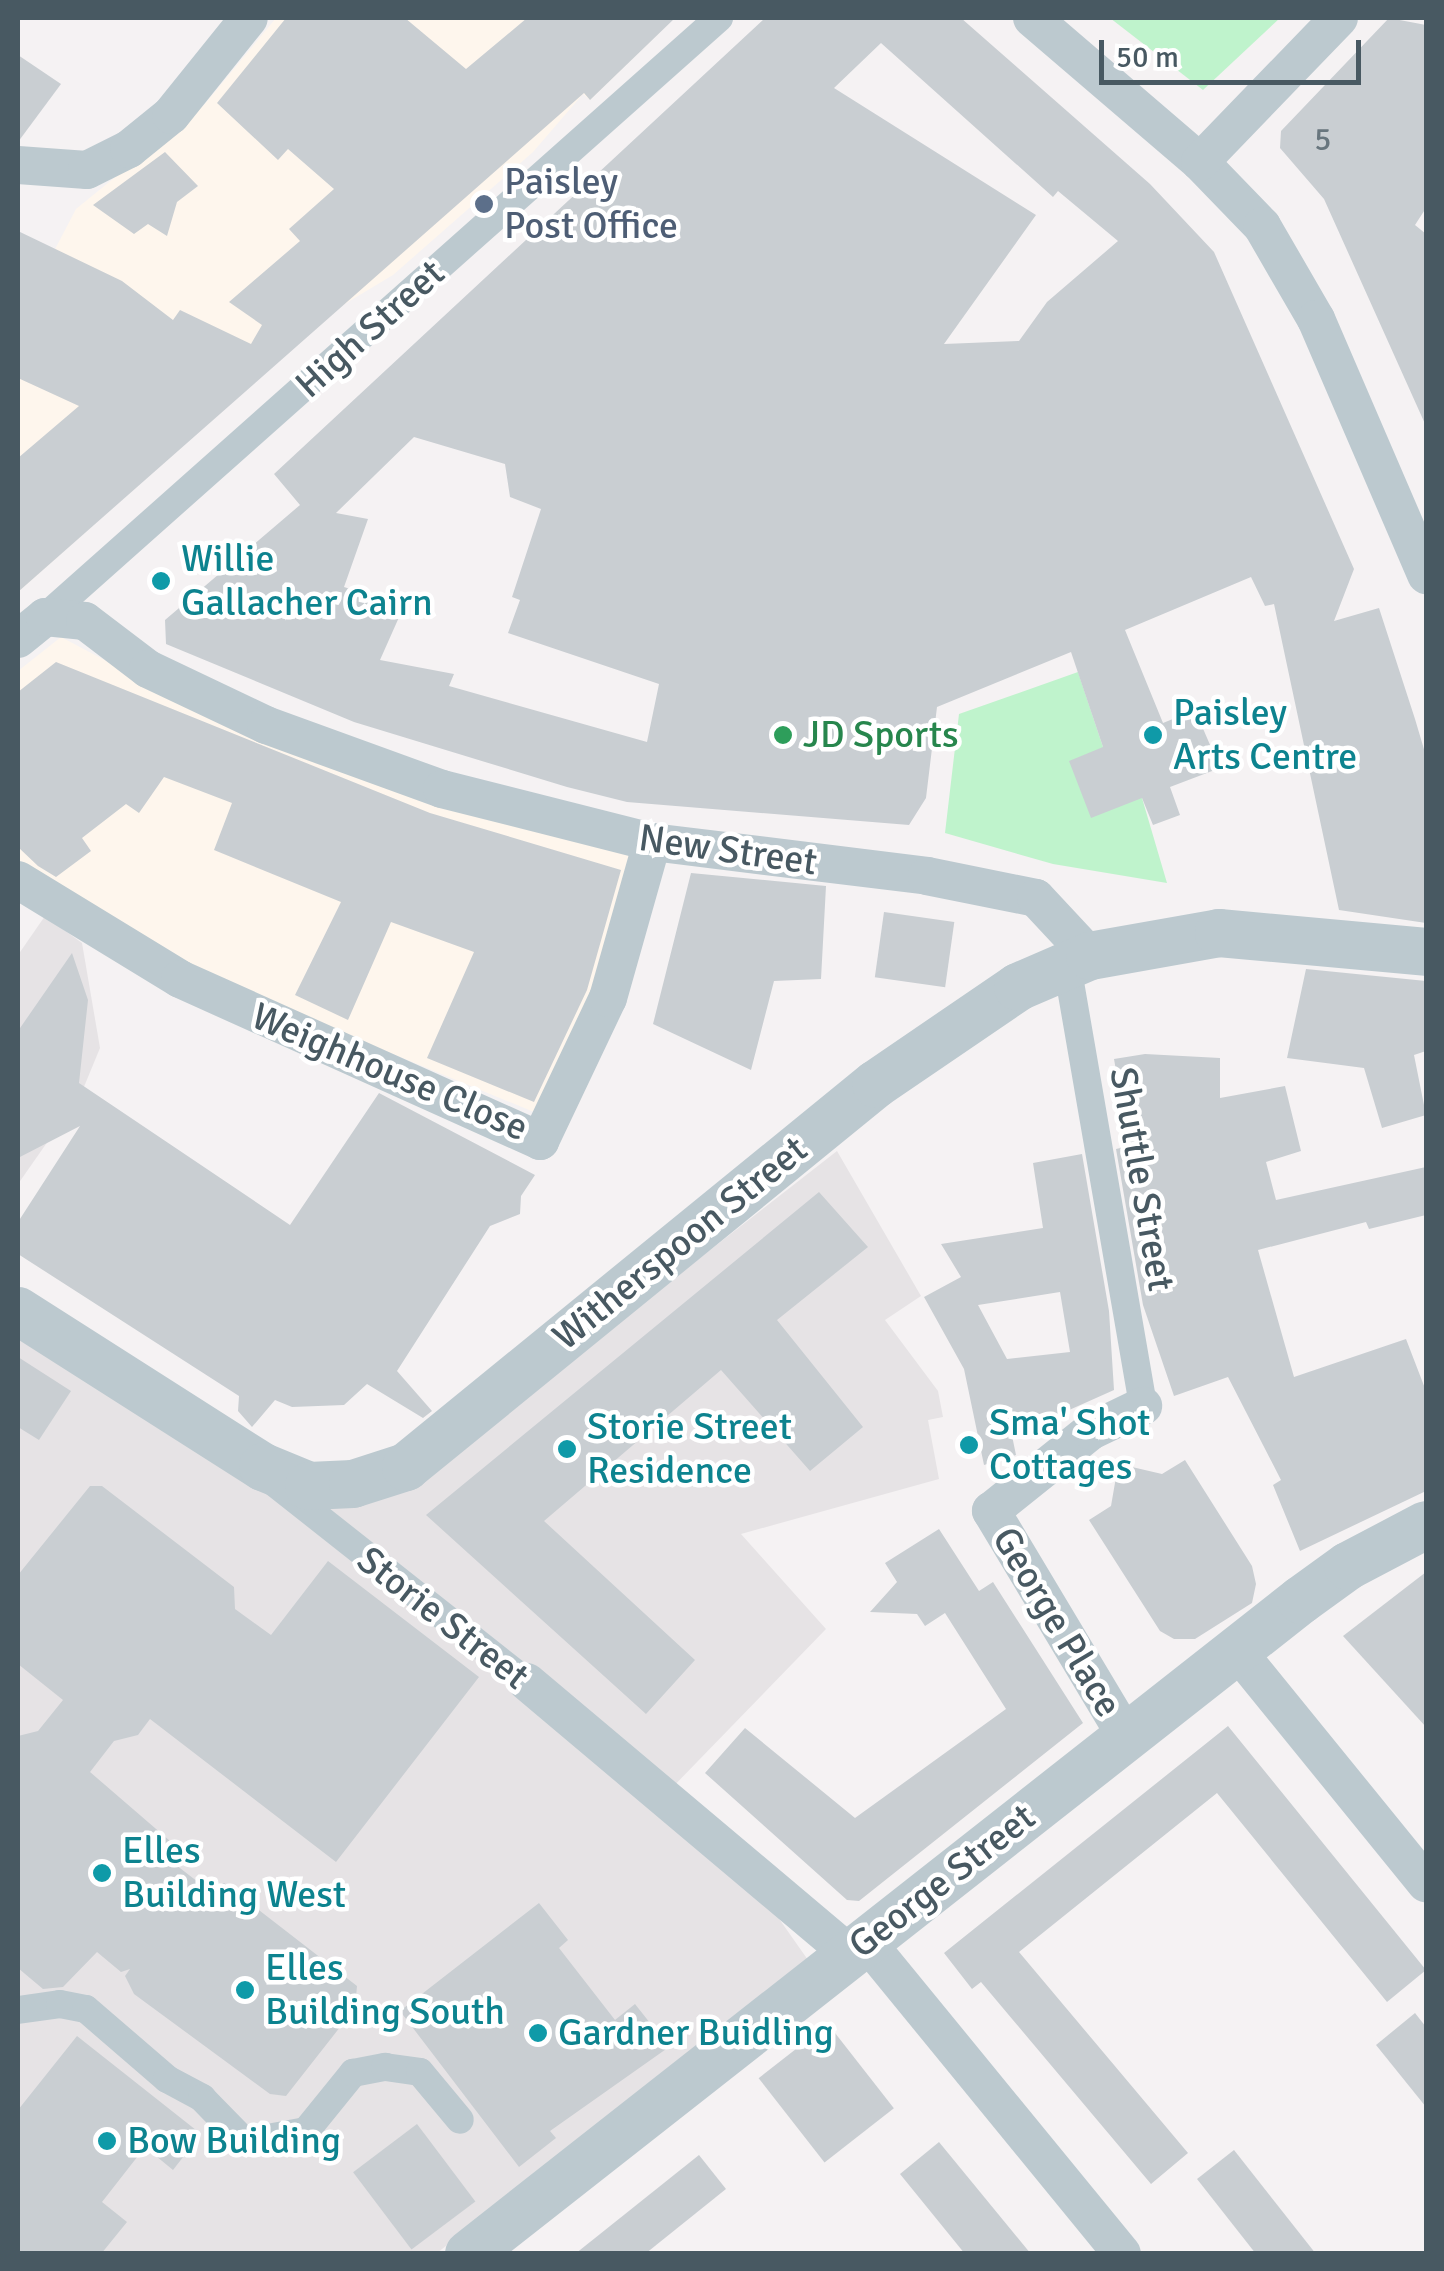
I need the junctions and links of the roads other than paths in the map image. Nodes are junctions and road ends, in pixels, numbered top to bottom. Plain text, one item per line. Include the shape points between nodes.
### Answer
1 (248, 18) edge
2 (1032, 18) edge
3 (1339, 18) edge
4 (711, 20) edge
5 (1200, 162) junction
6 (18, 165) edge
7 (1414, 498) edge
8 (1426, 575) edge
9 (31, 628) edge
10 (652, 842) junction
11 (18, 880) edge
12 (1426, 952) edge
13 (1078, 960) junction
14 (18, 1311) edge
15 (1143, 1406) joint
16 (262, 1467) junction
17 (1426, 1526) edge
18 (1238, 1652) junction
19 (528, 1682) joint
20 (1127, 1738) junction
21 (1426, 1883) edge
22 (857, 1947) junction
23 (18, 2010) edge
24 (460, 2120) dead end
25 (469, 2254) edge
26 (1122, 2254) edge

1 - 6 street via 171,114 129,149 87,170
2 - 5 street
3 - 5 street
4 - 9 street, High Street
5 - 7 street via 1262,226
7 - 8 street
9 - 10 street, New Street via 85,621 148,670 266,725 442,789
10 - 11 street, Weighhouse Close via 608,998 540,1141 180,979
10 - 13 street, New Street via 927,876 1036,898
12 - 13 street via 1219,932
13 - 15 street, Shuttle Street
13 - 16 street, Witherspoon Street via 1018,987 876,1084 406,1467 353,1484 310,1486
14 - 16 street, Storie Street
15 - 20 street, George Place via 1091,1431 991,1512
16 - 19 street, Storie Street via 285,1496
17 - 18 street, George Street via 1348,1566
18 - 20 street, George Street
18 - 21 street
19 - 22 street, Storie Street
20 - 22 street, George Street
22 - 25 street, George Street
22 - 26 street, Storie Street
23 - 24 street via 60,2004 86,2009 168,2079 202,2098 244,2142 306,2131 353,2073 385,2067 420,2072

